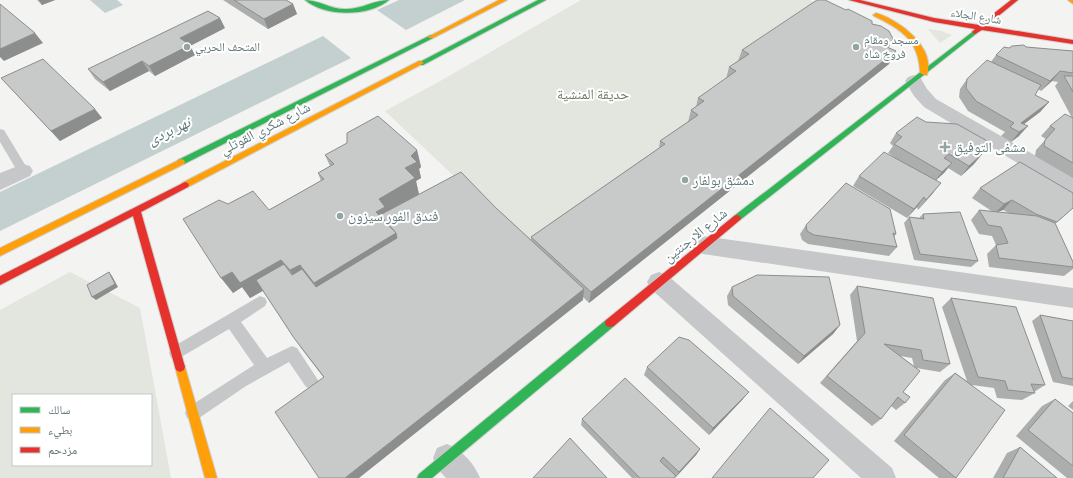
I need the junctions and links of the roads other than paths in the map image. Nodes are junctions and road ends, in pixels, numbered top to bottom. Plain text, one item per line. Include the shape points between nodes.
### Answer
1 (308, 0) edge
2 (386, 0) edge
3 (504, 0) edge
4 (543, 0) edge
5 (842, 0) edge
6 (852, 0) edge
7 (1015, 0) edge
8 (1071, 0) edge
9 (1073, 2) edge
10 (962, 15) dead end
11 (989, 21) junction
12 (979, 29) junction
13 (1050, 29) dead end
14 (1073, 42) edge
15 (919, 77) junction
16 (0, 132) edge
17 (23, 171) joint
18 (0, 182) edge
19 (1073, 188) edge
20 (136, 211) junction
21 (703, 245) junction
22 (0, 252) edge
23 (0, 281) edge
24 (659, 282) junction
25 (1073, 298) edge
26 (260, 302) edge
27 (231, 320) junction
28 (176, 353) junction
29 (264, 366) junction
30 (311, 382) dead end
31 (193, 413) junction
32 (447, 458) junction
33 (211, 478) edge
34 (423, 478) edge
35 (466, 478) edge
36 (882, 478) edge

1 - 2 main road via 330,11 345,13 361,11
3 - 22 main road, شارع شكري القوتلي
4 - 20 main road, شارع شكري القوتلي
5 - 15 main road via 900,26 910,35 923,54 925,64
6 - 12 main road, شارع الجلاء
7 - 11 main road, شارع الارجنتين
8 - 9 main road
10 - 11 main road, شارع الجلاء
11 - 12 main road, شارع الارجنتين
11 - 13 main road, شارع الجلاء
12 - 14 main road, شارع الجلاء
12 - 15 main road, شارع الارجنتين
15 - 19 street via 920,92 930,103
15 - 21 main road, شارع الارجنتين
16 - 17 lane
17 - 18 street
20 - 23 main road, شارع شكري القوتلي
20 - 28 main road
21 - 24 main road, شارع الارجنتين
21 - 25 street
24 - 32 main road, شارع الارجنتين
24 - 36 street
26 - 27 lane
27 - 28 lane
27 - 29 lane
28 - 31 main road
29 - 30 lane via 292,353
29 - 31 lane
31 - 33 main road
32 - 34 main road, شارع الارجنتين
32 - 35 street

